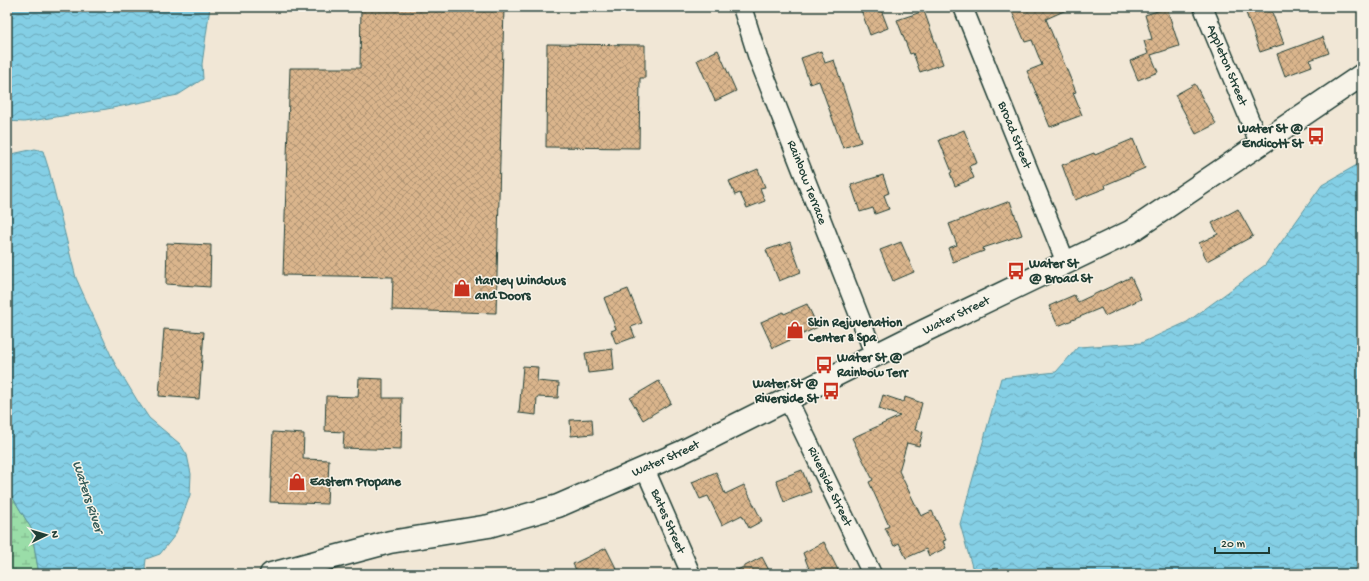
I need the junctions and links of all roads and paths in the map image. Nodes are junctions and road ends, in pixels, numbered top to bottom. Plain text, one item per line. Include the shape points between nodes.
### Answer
1 (742, 7) edge
2 (963, 7) edge
3 (1203, 7) edge
4 (1362, 75) edge
5 (1260, 145) junction
6 (1066, 263) junction
7 (875, 356) junction
8 (788, 400) junction
9 (645, 469) junction
10 (271, 574) edge
11 (691, 574) edge
12 (872, 574) edge

1 - 7 street, Rainbow Terrace via 758,58
2 - 6 street, Broad Street
3 - 5 street, Appleton Street
4 - 5 main road, Water Street
5 - 6 main road, Water Street via 1130,232
6 - 7 main road, Water Street
7 - 8 main road, Water Street
8 - 9 main road, Water Street
8 - 12 street, Riverside Street
9 - 10 main road, Water Street via 558,506 489,526 390,542
9 - 11 street, Bates Street

